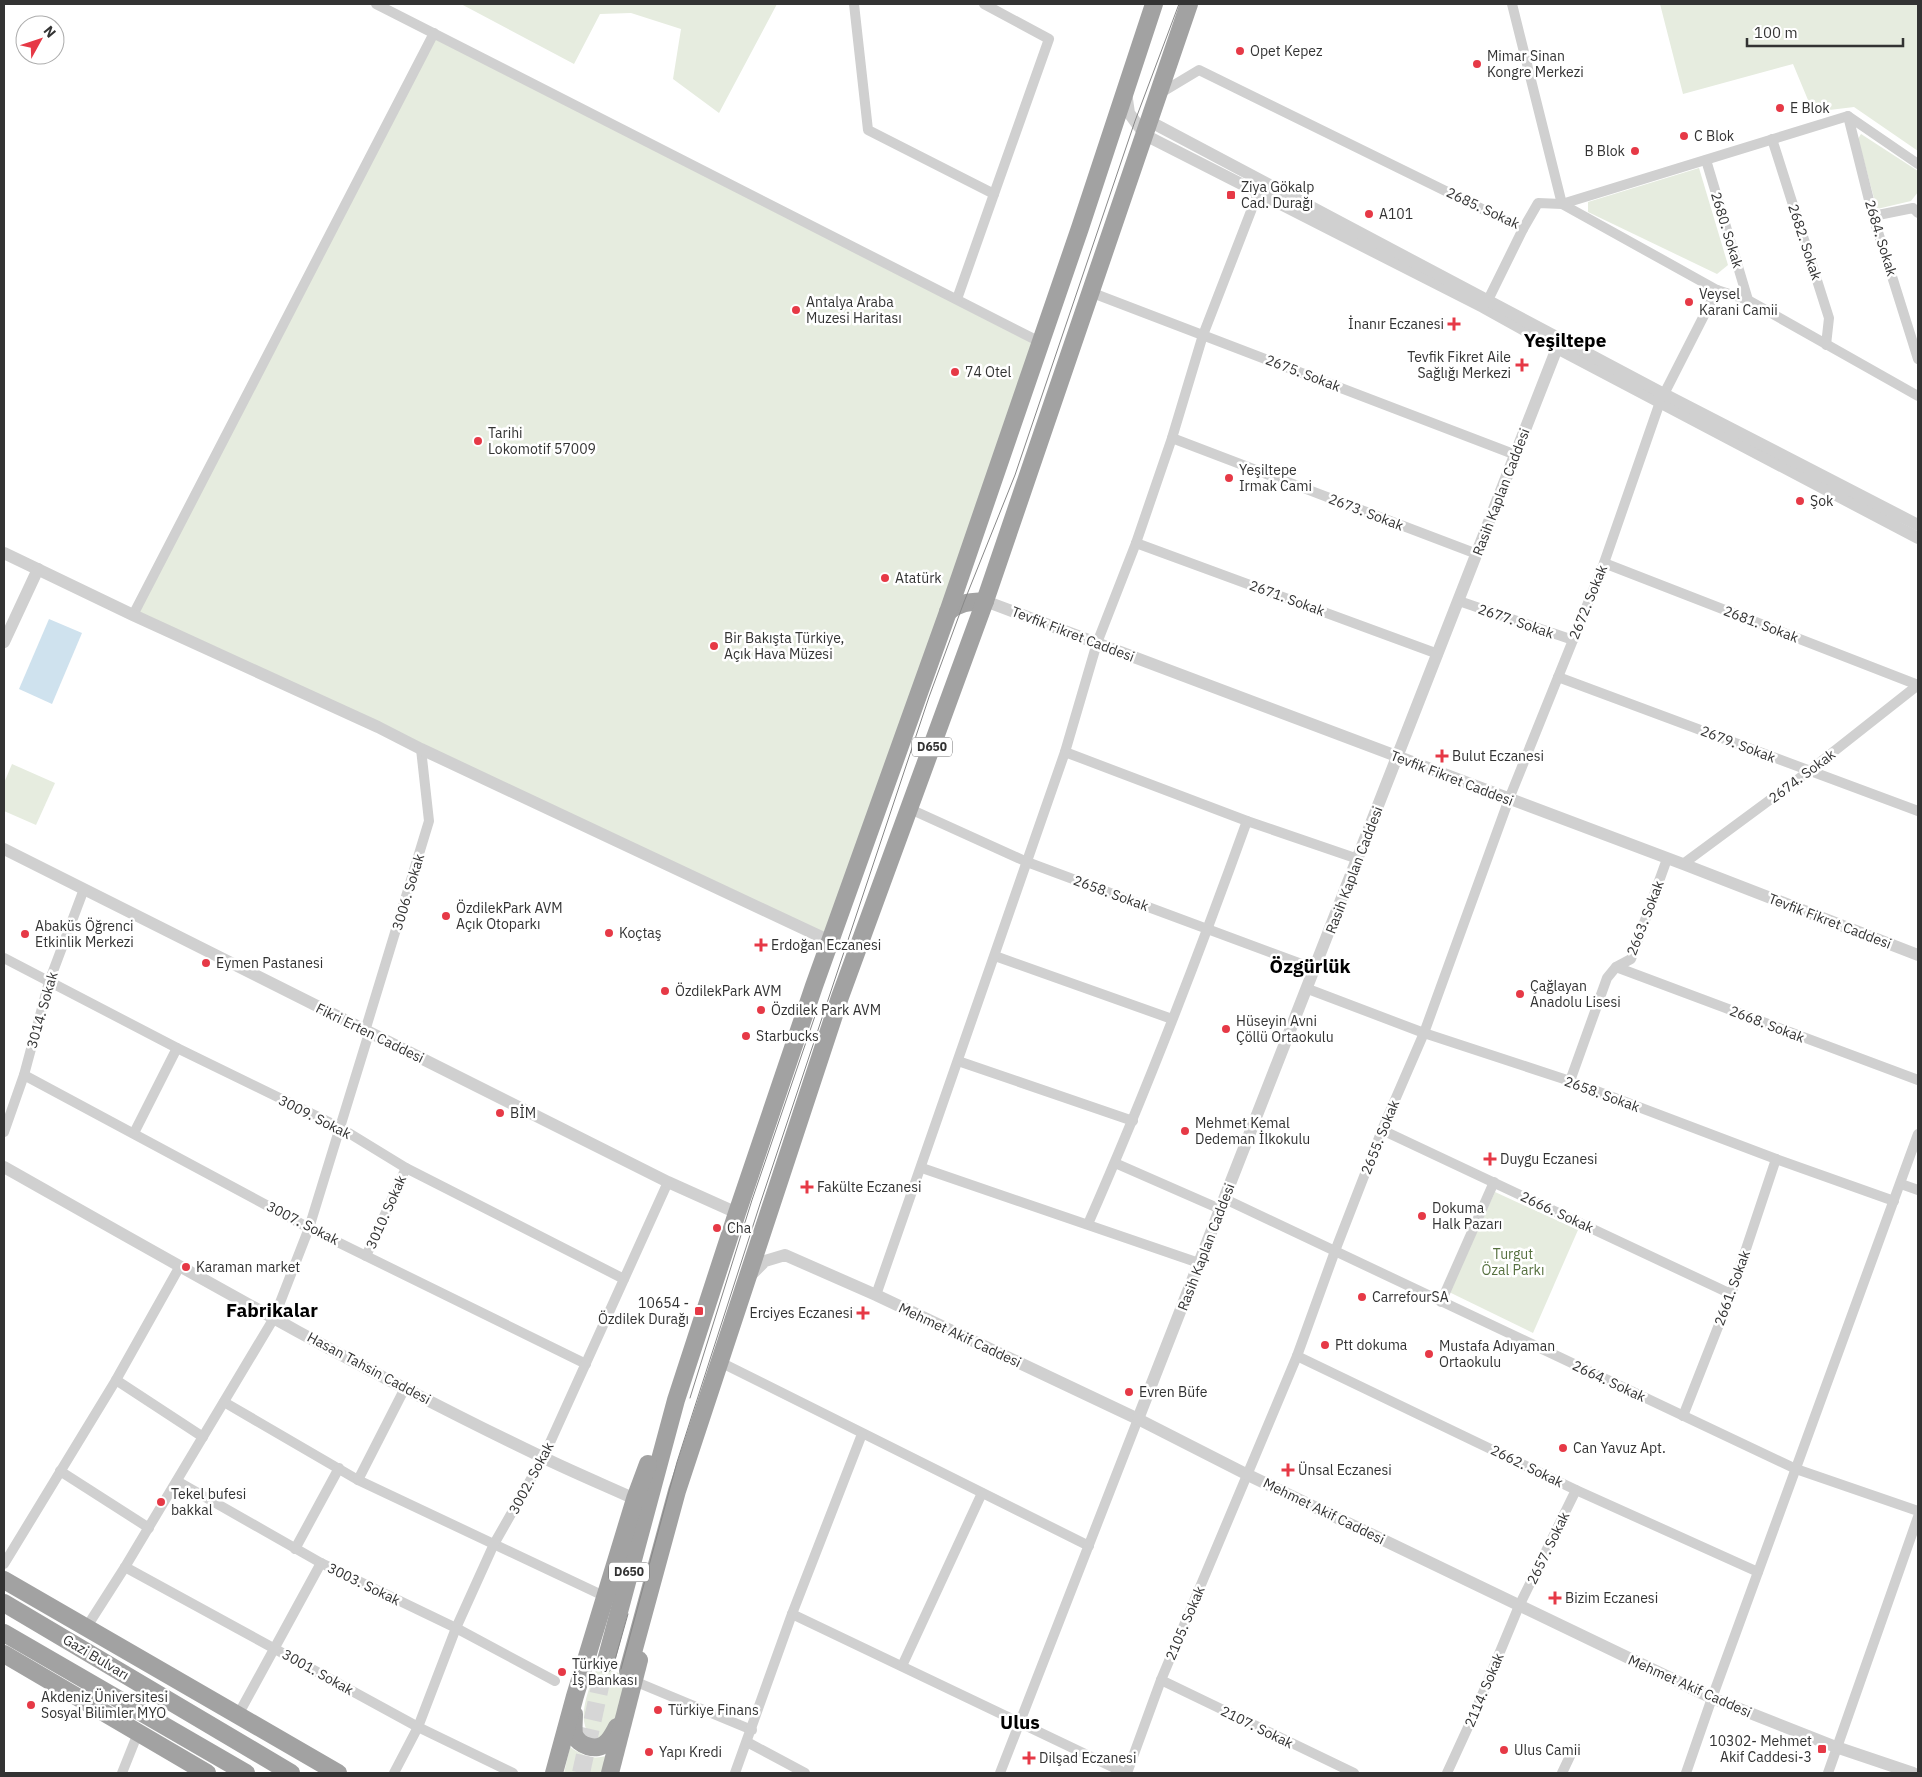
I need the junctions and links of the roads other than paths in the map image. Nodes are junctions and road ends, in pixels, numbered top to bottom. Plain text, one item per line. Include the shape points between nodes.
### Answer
1 (376, 4) edge
2 (854, 4) edge
3 (984, 4) edge
4 (1154, 4) edge
5 (1189, 4) edge
6 (1512, 4) edge
7 (434, 34) junction
8 (1126, 92) junction
9 (1159, 94) junction
10 (1848, 116) junction
11 (1147, 128) junction
12 (1772, 139) junction
13 (1706, 160) junction
14 (1918, 164) edge
15 (1258, 193) junction
16 (994, 194) junction
17 (1562, 204) junction
18 (1916, 207) edge
19 (1873, 216) junction
20 (1523, 229) junction
21 (1717, 290) junction
22 (1090, 292) junction
23 (957, 299) junction
24 (1488, 300) junction
25 (1748, 300) junction
26 (1203, 335) junction
27 (1040, 342) junction
28 (1826, 345) junction
29 (1558, 348) junction
30 (1918, 359) edge
31 (1918, 396) edge
32 (1662, 398) junction
33 (1172, 438) junction
34 (1516, 455) junction
35 (1918, 526) edge
36 (1918, 538) edge
37 (1136, 543) junction
38 (4, 553) edge
39 (1477, 554) junction
40 (1604, 563) junction
41 (38, 569) junction
42 (985, 601) junction
43 (1459, 601) junction
44 (948, 612) junction
45 (132, 615) junction
46 (1573, 640) junction
47 (4, 642) edge
48 (1097, 643) junction
49 (1438, 654) junction
50 (1558, 676) junction
51 (1918, 685) edge
52 (421, 749) junction
53 (1065, 752) junction
54 (1398, 757) junction
55 (1809, 771) junction
56 (1509, 799) junction
57 (910, 809) junction
58 (1918, 811) edge
59 (1247, 821) junction
60 (4, 849) edge
61 (1358, 859) junction
62 (1667, 859) junction
63 (1027, 862) junction
64 (1683, 864) junction
65 (84, 889) junction
66 (1208, 928) junction
67 (830, 941) junction
68 (1918, 955) edge
69 (995, 956) junction
70 (4, 958) edge
71 (1616, 967) junction
72 (1314, 970) junction
73 (49, 982) junction
74 (1308, 988) junction
75 (1172, 1019) junction
76 (367, 1032) junction
77 (1424, 1033) junction
78 (177, 1048) junction
79 (958, 1062) junction
80 (24, 1075) junction
81 (1918, 1080) edge
82 (1570, 1081) junction
83 (1133, 1121) junction
84 (339, 1127) junction
85 (1382, 1130) junction
86 (4, 1132) edge
87 (134, 1134) junction
88 (1918, 1134) edge
89 (1776, 1159) junction
90 (1115, 1162) junction
91 (4, 1167) edge
92 (406, 1168) junction
93 (922, 1168) junction
94 (668, 1182) junction
95 (1494, 1182) junction
96 (1900, 1184) junction
97 (1918, 1190) edge
98 (1894, 1201) junction
99 (1222, 1204) junction
100 (737, 1213) junction
101 (1088, 1224) junction
102 (309, 1228) junction
103 (1335, 1252) junction
104 (366, 1256) junction
105 (1199, 1263) junction
106 (180, 1266) junction
107 (624, 1279) junction
108 (746, 1280) junction
109 (1731, 1294) junction
110 (876, 1295) junction
111 (1441, 1302) junction
112 (274, 1318) junction
113 (1297, 1356) junction
114 (720, 1362) junction
115 (586, 1364) junction
116 (116, 1380) junction
117 (405, 1388) junction
118 (676, 1400) junction
119 (224, 1402) junction
120 (1684, 1416) junction
121 (1138, 1419) junction
122 (862, 1434) junction
123 (203, 1437) junction
124 (543, 1458) junction
125 (338, 1468) junction
126 (1796, 1469) junction
127 (60, 1471) junction
128 (1246, 1474) junction
129 (358, 1480) junction
130 (177, 1481) junction
131 (1576, 1490) junction
132 (982, 1494) junction
133 (635, 1499) junction
134 (1918, 1511) edge
135 (1918, 1517) edge
136 (149, 1528) junction
137 (494, 1544) junction
138 (1089, 1546) junction
139 (295, 1549) junction
140 (321, 1563) junction
141 (4, 1564) edge
142 (125, 1567) junction
143 (1758, 1572) junction
144 (4, 1580) edge
145 (606, 1597) junction
146 (4, 1603) edge
147 (1519, 1606) junction
148 (792, 1614) junction
149 (86, 1628) junction
150 (456, 1628) junction
151 (4, 1633) edge
152 (274, 1648) junction
153 (4, 1654) edge
154 (605, 1664) tunnel mouth
155 (902, 1666) junction
156 (631, 1676) junction
157 (1161, 1680) junction
158 (555, 1681) dead end
159 (575, 1696) junction
160 (1712, 1698) junction
161 (628, 1706) junction
162 (238, 1715) junction
163 (1020, 1722) junction
164 (418, 1727) junction
165 (752, 1730) junction
166 (138, 1733) junction
167 (747, 1742) junction
168 (1836, 1747) junction
169 (1571, 1754) dead end
170 (243, 1771) edge
171 (122, 1773) edge
172 (207, 1773) edge
173 (291, 1773) edge
174 (338, 1773) edge
175 (394, 1773) edge
176 (514, 1773) edge
177 (554, 1773) edge
178 (610, 1773) edge
179 (735, 1773) edge
180 (805, 1773) edge
181 (1000, 1773) edge
182 (1126, 1773) edge
183 (1354, 1773) edge
184 (1447, 1773) edge
185 (1562, 1773) edge
186 (1686, 1773) edge
187 (1828, 1773) edge
188 (1913, 1773) edge

1 - 7 street
2 - 16 street via 868,130
3 - 16 street via 1049,40
4 - 8 highway, D650
5 - 9 highway, D650
6 - 17 street
7 - 23 street
7 - 45 street
8 - 11 street via 1130,113
8 - 27 highway, D650
9 - 11 highway, D650
9 - 20 street, 2685. Sokak via 1199,70
10 - 12 street, 2685. Sokak
10 - 14 street
10 - 19 street, 2684. Sokak
11 - 15 street
11 - 22 highway, D650
11 - 24 street
12 - 13 street, 2685. Sokak
12 - 28 street, 2682. Sokak via 1829,318
13 - 17 street, 2685. Sokak
13 - 25 street, 2680. Sokak
15 - 26 street
15 - 29 street
16 - 23 street
17 - 20 street, 2685. Sokak via 1538,203
17 - 21 street
18 - 19 street
19 - 30 street, 2684. Sokak
20 - 24 street
21 - 25 street
21 - 32 street, 2672. Sokak
22 - 26 street, 2675. Sokak
22 - 42 highway, D650
23 - 27 street
24 - 32 street
25 - 28 street
26 - 33 street
26 - 34 street, 2675. Sokak
27 - 44 highway, D650
28 - 31 street
29 - 32 street
29 - 34 street, Rasih Kaplan Caddesi
32 - 35 street
32 - 36 street
32 - 40 street, 2672. Sokak
33 - 37 street
33 - 39 street, 2673. Sokak
34 - 39 street, Rasih Kaplan Caddesi
37 - 48 street
37 - 49 street, 2671. Sokak
38 - 41 street
39 - 43 street, Rasih Kaplan Caddesi
40 - 46 street, 2672. Sokak
40 - 51 street, 2681. Sokak
41 - 45 street
41 - 47 street
42 - 44 highway via 964,602
42 - 48 street, Tevfik Fikret Caddesi
42 - 57 highway, D650
43 - 46 street, 2677. Sokak
43 - 49 street, Rasih Kaplan Caddesi
44 - 67 highway, D650
45 - 52 street
46 - 50 street, 2672. Sokak
48 - 53 street
48 - 54 street, Tevfik Fikret Caddesi
49 - 54 street, Rasih Kaplan Caddesi
50 - 55 street, 2679. Sokak
50 - 56 street, 2672. Sokak
51 - 55 street, 2674. Sokak
52 - 67 street
52 - 76 street, 3006. Sokak via 429,821
53 - 59 street
53 - 63 street
54 - 56 street, Tevfik Fikret Caddesi
54 - 61 street, Rasih Kaplan Caddesi
55 - 58 street, 2679. Sokak
55 - 64 street, 2674. Sokak
56 - 62 street, Tevfik Fikret Caddesi
56 - 77 street, 2655. Sokak
57 - 63 street, 2658. Sokak
57 - 108 highway, D650 via 840,997
59 - 61 street
59 - 66 street
60 - 65 street, Fikri Erten Caddesi
61 - 72 street, Rasih Kaplan Caddesi
62 - 64 street, Tevfik Fikret Caddesi
62 - 71 street, 2663. Sokak via 1631,959
63 - 66 street, 2658. Sokak
63 - 69 street
64 - 68 street, Tevfik Fikret Caddesi
65 - 73 street, 3014. Sokak
65 - 76 street, Fikri Erten Caddesi
66 - 72 street, 2658. Sokak
66 - 75 street
67 - 100 highway, D650
69 - 75 street
69 - 79 street
70 - 73 street, 3009. Sokak
71 - 81 street, 2668. Sokak
71 - 82 street, 2663. Sokak via 1607,978
72 - 74 street, Rasih Kaplan Caddesi
73 - 78 street, 3009. Sokak
73 - 80 street, 3014. Sokak
74 - 77 street, 2658. Sokak
74 - 99 street, Rasih Kaplan Caddesi
75 - 83 street
76 - 84 street, 3006. Sokak
76 - 94 street, Fikri Erten Caddesi
77 - 82 street, 2658. Sokak
77 - 85 street, 2655. Sokak
78 - 84 street, 3009. Sokak
78 - 87 street
79 - 83 street
79 - 93 street
80 - 86 street, 3014. Sokak
80 - 87 street, 3007. Sokak
82 - 89 street, 2658. Sokak
83 - 90 street
84 - 92 street, 3009. Sokak
84 - 102 street, 3006. Sokak
85 - 95 street, 2666. Sokak
85 - 103 street, 2655. Sokak
87 - 102 street, 3007. Sokak
88 - 96 street
89 - 98 street, 2658. Sokak
89 - 109 street, 2661. Sokak
90 - 99 street, 2664. Sokak
90 - 101 street
91 - 106 street, Hasan Tahsin Caddesi
92 - 104 street, 3010. Sokak
92 - 107 street, 3009. Sokak
93 - 101 street
93 - 110 street
94 - 100 street, Fikri Erten Caddesi
94 - 107 street, 3002. Sokak
95 - 109 street, 2666. Sokak
95 - 111 street
96 - 97 street
96 - 98 street
98 - 126 street
99 - 103 street, 2664. Sokak
99 - 105 street, Rasih Kaplan Caddesi
100 - 118 highway, D650
101 - 105 street
102 - 104 street, 3007. Sokak
102 - 112 street, 3006. Sokak
103 - 111 street, 2664. Sokak
103 - 113 street, 2655. Sokak
104 - 115 street, 3007. Sokak
105 - 121 street, Rasih Kaplan Caddesi
106 - 112 street, Hasan Tahsin Caddesi
106 - 116 street
107 - 115 street, 3002. Sokak
108 - 110 street, Mehmet Akif Caddesi via 765,1261 784,1255
108 - 114 highway, D650
109 - 120 street, 2661. Sokak
110 - 121 street, Mehmet Akif Caddesi
111 - 120 street, 2664. Sokak
112 - 117 street, Hasan Tahsin Caddesi
112 - 119 street, 3006. Sokak
113 - 128 street, 2655. Sokak
113 - 131 street, 2662. Sokak
114 - 122 street
114 - 156 highway, D650 via 699,1429 689,1488
115 - 124 street, 3002. Sokak
116 - 123 street
116 - 127 street
117 - 124 street, Hasan Tahsin Caddesi
117 - 129 street
118 - 133 highway
118 - 154 highway, D650
119 - 123 street, 3006. Sokak
119 - 125 street
120 - 126 street, 2664. Sokak
121 - 128 street, Mehmet Akif Caddesi
121 - 138 street
122 - 132 street
122 - 148 street
123 - 130 street, 3006. Sokak
124 - 133 street, Hasan Tahsin Caddesi
124 - 137 street, 3002. Sokak
125 - 129 street
125 - 139 street
126 - 134 street, 2664. Sokak
126 - 143 street
127 - 136 street
127 - 141 street
128 - 147 street, Mehmet Akif Caddesi
128 - 157 street, 2105. Sokak
129 - 137 street
130 - 136 street, 3006. Sokak
130 - 139 street, 3003. Sokak
131 - 143 street, 2662. Sokak
131 - 147 street, 2657. Sokak
132 - 138 street
132 - 155 street
133 - 145 highway
135 - 168 street
136 - 142 street, 3006. Sokak
137 - 145 street
137 - 150 street, 3002. Sokak
138 - 163 street
139 - 140 street, 3003. Sokak
140 - 150 street, 3003. Sokak
140 - 152 street
142 - 149 street, 3006. Sokak
142 - 152 street, 3001. Sokak
143 - 160 street
144 - 149 highway
145 - 159 highway
146 - 173 highway, Gazi Bulvarı
147 - 160 street, Mehmet Akif Caddesi
147 - 184 street, 2114. Sokak
148 - 155 street
148 - 165 street
149 - 162 highway
150 - 158 street, 3003. Sokak
150 - 164 street, 3002. Sokak
151 - 170 highway, Gazi Bulvarı
152 - 162 street
152 - 164 street, 3001. Sokak
153 - 166 highway
155 - 163 street
156 - 161 highway
156 - 165 street
157 - 182 street, 2105. Sokak
157 - 183 street, 2107. Sokak
159 - 161 highway via 574,1735 588,1747 606,1745
159 - 177 highway
160 - 168 street, Mehmet Akif Caddesi
160 - 186 street
161 - 178 highway
162 - 174 highway
163 - 181 street
163 - 182 street
164 - 175 street, 3002. Sokak
164 - 176 street, 3001. Sokak
165 - 167 street
166 - 171 street
166 - 172 highway
167 - 179 street
167 - 180 street
168 - 187 street
168 - 188 street, Mehmet Akif Caddesi
169 - 185 street

